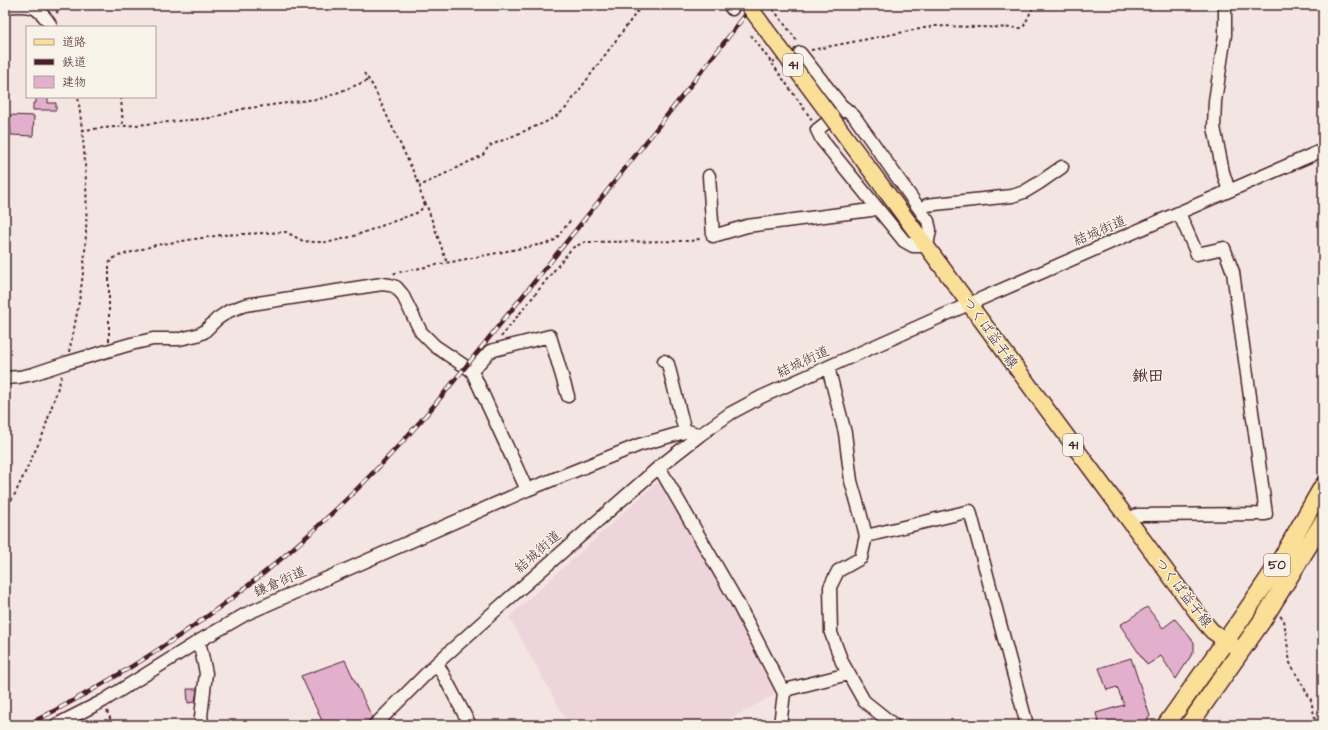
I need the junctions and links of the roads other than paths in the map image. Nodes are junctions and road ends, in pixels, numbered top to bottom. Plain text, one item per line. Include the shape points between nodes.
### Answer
1 (748, 5) edge
2 (1225, 5) edge
3 (5, 7) edge
4 (50, 26) edge
5 (800, 53) road end
6 (845, 108) junction
7 (1323, 150) edge
8 (1062, 167) dead end
9 (709, 176) dead end
10 (1230, 191) junction
11 (877, 208) junction
12 (920, 210) junction
13 (1179, 213) junction
14 (926, 246) junction
15 (969, 304) junction
16 (664, 361) dead end
17 (828, 367) junction
18 (472, 370) junction
19 (5, 378) edge
20 (568, 396) dead end
21 (685, 432) junction
22 (700, 435) junction
23 (660, 467) junction
24 (1323, 486) edge
25 (527, 490) junction
26 (1127, 519) junction
27 (1323, 522) edge
28 (866, 536) junction
29 (200, 641) junction
30 (1226, 641) junction
31 (1241, 651) junction
32 (437, 663) junction
33 (848, 674) junction
34 (784, 693) junction
35 (56, 725) edge
36 (203, 725) edge
37 (375, 725) edge
38 (470, 725) edge
39 (780, 725) edge
40 (894, 725) edge
41 (1027, 725) edge
42 (1166, 725) edge
43 (1189, 725) edge

1 - 14 main road, つくば益子線 / 41, bridge
2 - 10 street via 1225,35 1215,101 1214,127 1223,172
3 - 4 street via 33,8
5 - 6 street
6 - 11 street via 817,130 822,140
6 - 12 street via 854,116
7 - 10 street, 結城街道
8 - 12 street via 1040,183 1012,196 927,205
9 - 11 street via 713,236 747,226
10 - 13 street, 結城街道
11 - 14 street via 904,241 913,246
12 - 14 street via 930,226
13 - 15 street, 結城街道
13 - 26 street via 1197,254 1224,248 1233,272 1266,514 1137,515
14 - 15 main road, つくば益子線 / 41
15 - 17 street, 結城街道
15 - 26 main road, つくば益子線 / 41
16 - 21 street via 668,364
17 - 22 street, 結城街道 via 731,413
17 - 28 street via 845,433 851,481
18 - 19 street via 435,346 421,332 402,294 396,287 382,284 245,305 229,311 197,335 153,339 19,378
18 - 20 street via 490,351 550,336
18 - 25 street
21 - 22 street
21 - 25 street, 鎌倉街道 via 639,445
22 - 23 street, 結城街道
23 - 32 street, 結城街道
23 - 34 street via 736,600
24 - 30 highway, 50 via 1278,563
25 - 29 street, 鎌倉街道 via 246,614
26 - 30 main road, つくば益子線 / 41 via 1204,622
27 - 31 highway, 50
28 - 33 street via 861,558 838,571 830,587 831,633
28 - 41 street via 970,510
29 - 35 street, 鎌倉街道 via 103,701
29 - 36 street via 206,673 201,717
30 - 31 main road, つくば益子線 / 41
30 - 42 highway, 50
31 - 43 highway, 50
32 - 37 street, 結城街道
32 - 38 street
33 - 34 street via 789,689
33 - 40 street via 864,701
34 - 39 street

